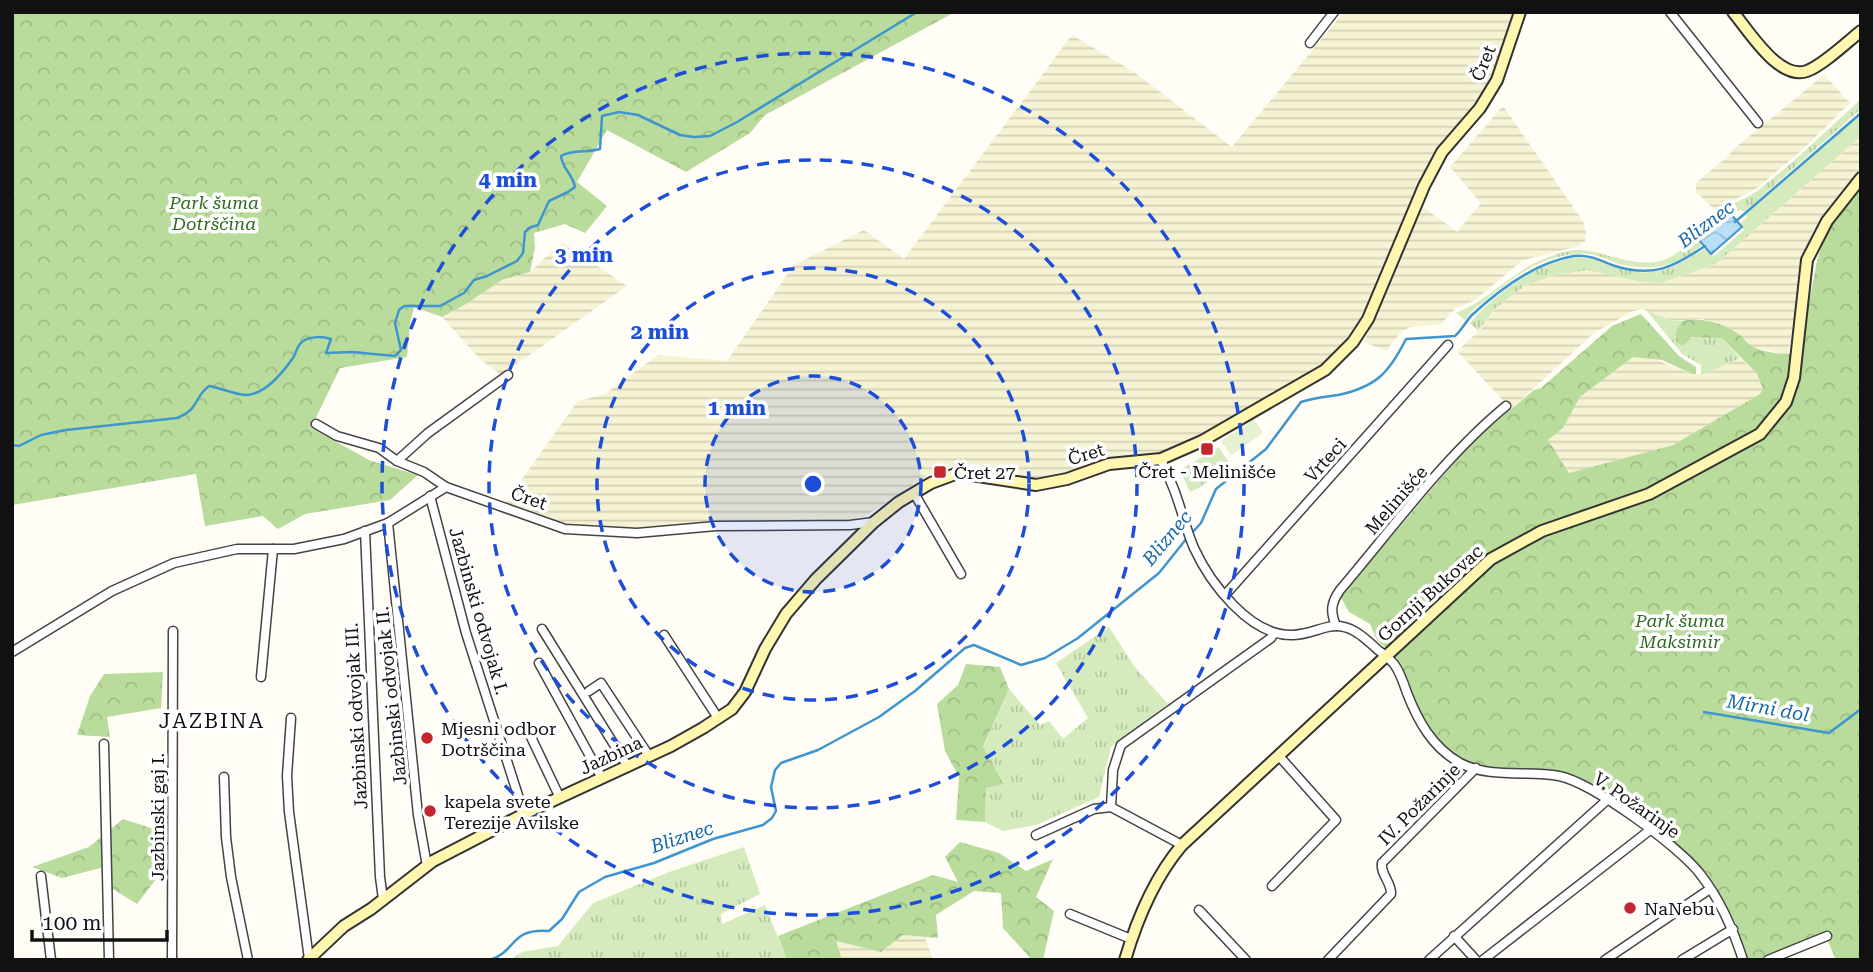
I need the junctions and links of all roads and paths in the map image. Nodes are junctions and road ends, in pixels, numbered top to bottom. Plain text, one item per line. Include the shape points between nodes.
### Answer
1 (1334, 12) edge
2 (1520, 12) edge
3 (1670, 12) edge
4 (1733, 12) edge
5 (1861, 32) edge
6 (1310, 43) dead end
7 (1758, 124) dead end
8 (1861, 177) edge
9 (1448, 345) dead end
10 (508, 375) dead end
11 (1506, 406) dead end
12 (316, 424) dead end
13 (1161, 459) junction
14 (397, 461) junction
15 (446, 487) junction
16 (914, 492) junction
17 (430, 496) junction
18 (874, 522) junction
19 (388, 523) junction
20 (365, 531) junction
21 (272, 549) junction
22 (961, 574) dead end
23 (1225, 595) junction
24 (1336, 626) junction
25 (542, 629) dead end
26 (173, 631) dead end
27 (1274, 633) junction
28 (664, 635) dead end
29 (12, 652) edge
30 (1385, 656) junction
31 (539, 663) dead end
32 (261, 677) dead end
33 (589, 691) dead end
34 (291, 718) dead end
35 (718, 718) junction
36 (531, 737) dead end
37 (104, 744) dead end
38 (1279, 756) junction
39 (649, 757) junction
40 (628, 767) junction
41 (1476, 768) junction
42 (224, 777) dead end
43 (602, 778) junction
44 (560, 798) junction
45 (1607, 800) junction
46 (1111, 807) junction
47 (524, 814) junction
48 (1650, 830) junction
49 (1036, 835) dead end
50 (1182, 845) junction
51 (427, 866) junction
52 (41, 876) dead end
53 (1272, 886) dead end
54 (1710, 889) junction
55 (383, 900) junction
56 (1199, 910) dead end
57 (1070, 914) dead end
58 (1733, 929) junction
59 (1454, 936) junction
60 (1828, 936) dead end
61 (1131, 939) junction
62 (51, 960) edge
63 (109, 960) edge
64 (172, 960) edge
65 (248, 960) edge
66 (308, 960) edge
67 (1125, 960) edge
68 (1246, 960) edge
69 (1328, 960) edge
70 (1429, 960) edge
71 (1476, 960) edge
72 (1483, 960) edge
73 (1605, 960) edge
74 (1682, 960) edge
75 (1743, 960) edge
76 (1768, 960) edge

1 - 6 street
2 - 13 street, Čret via 1497,80 1442,152 1368,319 1353,342 1325,370 1202,441
3 - 7 street
4 - 5 street via 1777,64 1792,72 1809,70
8 - 30 street, Gornji Bukovac via 1827,220 1807,260 1794,378 1786,402 1760,434 1649,494 1542,531 1491,559
9 - 23 street, Vrteci
10 - 14 street
11 - 24 street, Melinišće via 1446,466 1340,590 1331,607
12 - 14 street, Čret via 337,436 379,448
13 - 16 street, Čret via 1109,464 1036,485 958,473
13 - 23 street via 1195,550
14 - 15 street, Čret
15 - 17 street
15 - 18 street, Čret via 565,529 601,533
16 - 18 street, Čret
16 - 22 street
17 - 19 street
17 - 47 street, Jazbinski odvojak I. via 466,632
18 - 35 street, Jazbina via 786,614 745,692
19 - 20 street
19 - 51 street, Jazbinski odvojak II.
20 - 21 street via 294,549
20 - 55 street, Jazbinski odvojak III.
21 - 29 street via 237,549 174,563 112,591
21 - 32 street
23 - 27 street via 1246,617
24 - 27 street via 1303,635
24 - 30 street via 1355,631
25 - 40 street
26 - 64 street, Jazbinski gaj I.
27 - 46 street via 1121,745 1113,770
28 - 35 street
30 - 38 street, Gornji Bukovac
30 - 41 street, V. Požarinje via 1431,738 1458,761
31 - 43 street
33 - 39 street via 601,683
34 - 66 street via 288,788
35 - 39 street, Jazbina
36 - 44 street
37 - 63 street
38 - 50 street, Gornji Bukovac
38 - 53 street via 1336,820
39 - 40 street, Jazbina
40 - 43 street, Jazbina
41 - 45 street, V. Požarinje via 1558,776
41 - 69 street, IV. Požarinje via 1382,863 1391,894
42 - 65 street via 229,864
43 - 44 street, Jazbina
44 - 47 street, Jazbina
45 - 48 street, V. Požarinje
45 - 59 street
46 - 49 street via 1094,809
46 - 50 street
47 - 51 street, Jazbina
48 - 54 street, V. Požarinje via 1694,867
48 - 72 street
50 - 61 street, Gornji Bukovac via 1161,873
51 - 55 street, Jazbina
52 - 62 street
54 - 58 street, V. Požarinje
54 - 73 street
55 - 66 street, Jazbina via 344,926
56 - 68 street
57 - 61 street
58 - 74 street
58 - 75 street, V. Požarinje
59 - 70 street
59 - 71 street
60 - 76 street
61 - 67 street, Gornji Bukovac

